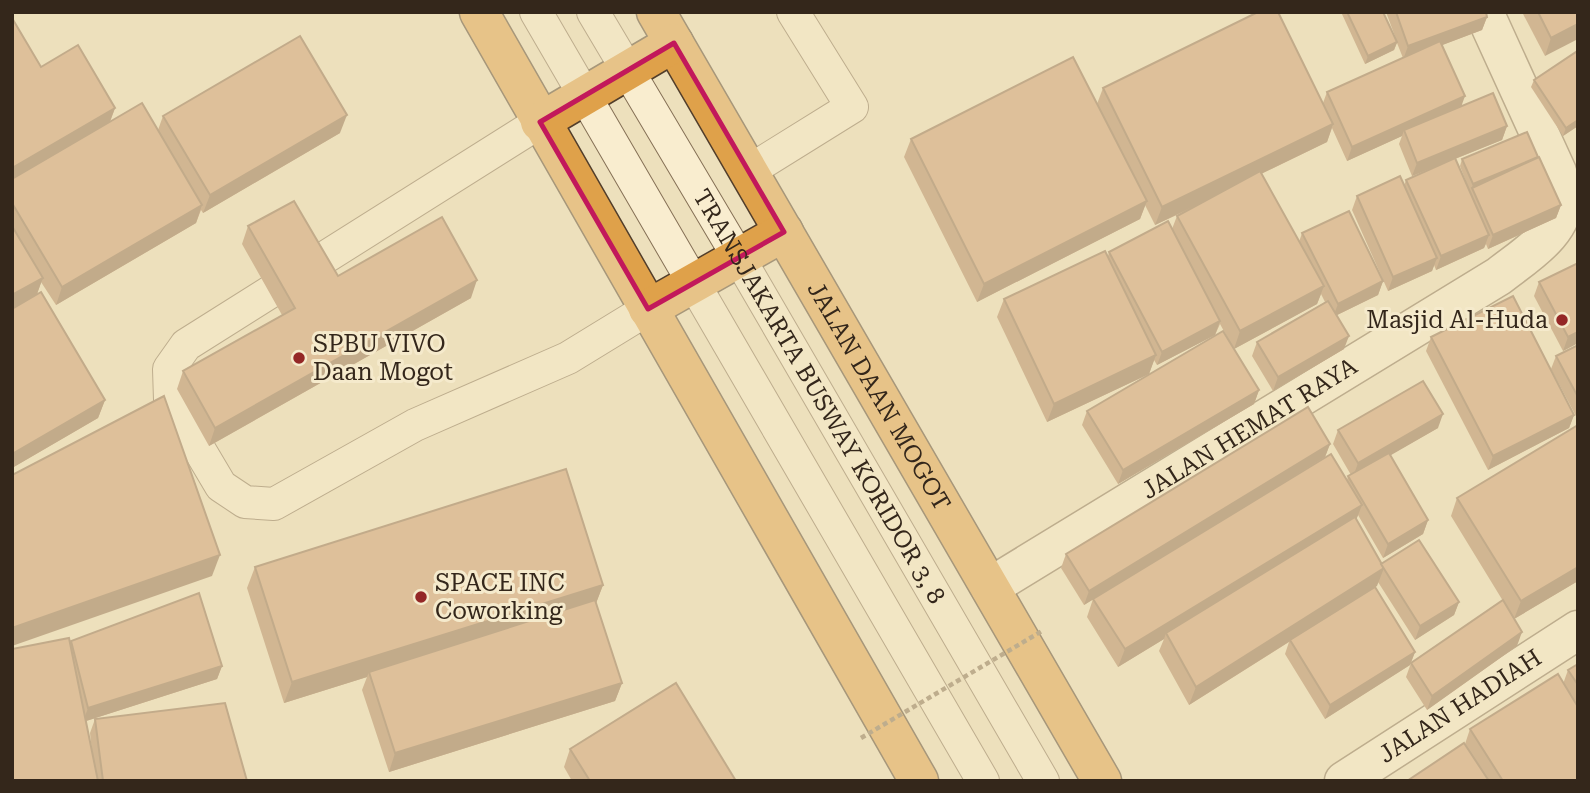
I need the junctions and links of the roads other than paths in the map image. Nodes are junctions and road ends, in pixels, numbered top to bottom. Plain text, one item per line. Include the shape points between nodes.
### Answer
1 (479, 12) edge
2 (536, 12) edge
3 (593, 12) edge
4 (793, 12) edge
5 (1485, 12) edge
6 (665, 28) edge
7 (627, 71) junction
8 (586, 96) junction
9 (540, 122) junction
10 (749, 171) junction
11 (784, 232) junction
12 (739, 258) junction
13 (694, 282) junction
14 (648, 309) junction
15 (990, 587) junction
16 (1578, 630) edge
17 (919, 781) edge
18 (984, 781) edge
19 (1043, 781) edge
20 (1102, 781) edge
21 (1344, 781) edge

1 - 9 highway
2 - 8 lane, TRANSJAKARTA BUSWAY KORIDOR 3, 8
3 - 7 lane, TRANSJAKARTA BUSWAY KORIDOR 3, 8
4 - 10 lane via 852,107
5 - 15 street, JALAN HEMAT RAYA via 1564,194 1552,232 1499,276
6 - 7 highway
6 - 10 highway, JALAN DAAN MOGOT
7 - 8 highway
7 - 12 lane, TRANSJAKARTA BUSWAY KORIDOR 3, 8
8 - 9 highway
8 - 13 lane, TRANSJAKARTA BUSWAY KORIDOR 3, 8
9 - 14 highway
9 - 14 lane via 186,345 169,369 170,400 221,486 245,502 274,504 415,425 568,358
10 - 11 highway, JALAN DAAN MOGOT
11 - 12 highway
11 - 15 highway, JALAN DAAN MOGOT
12 - 13 highway
12 - 19 lane, TRANSJAKARTA BUSWAY KORIDOR 3, 8
13 - 14 highway
13 - 18 lane, TRANSJAKARTA BUSWAY KORIDOR 3, 8
14 - 17 highway
15 - 20 highway, JALAN DAAN MOGOT
16 - 21 street, JALAN HADIAH

